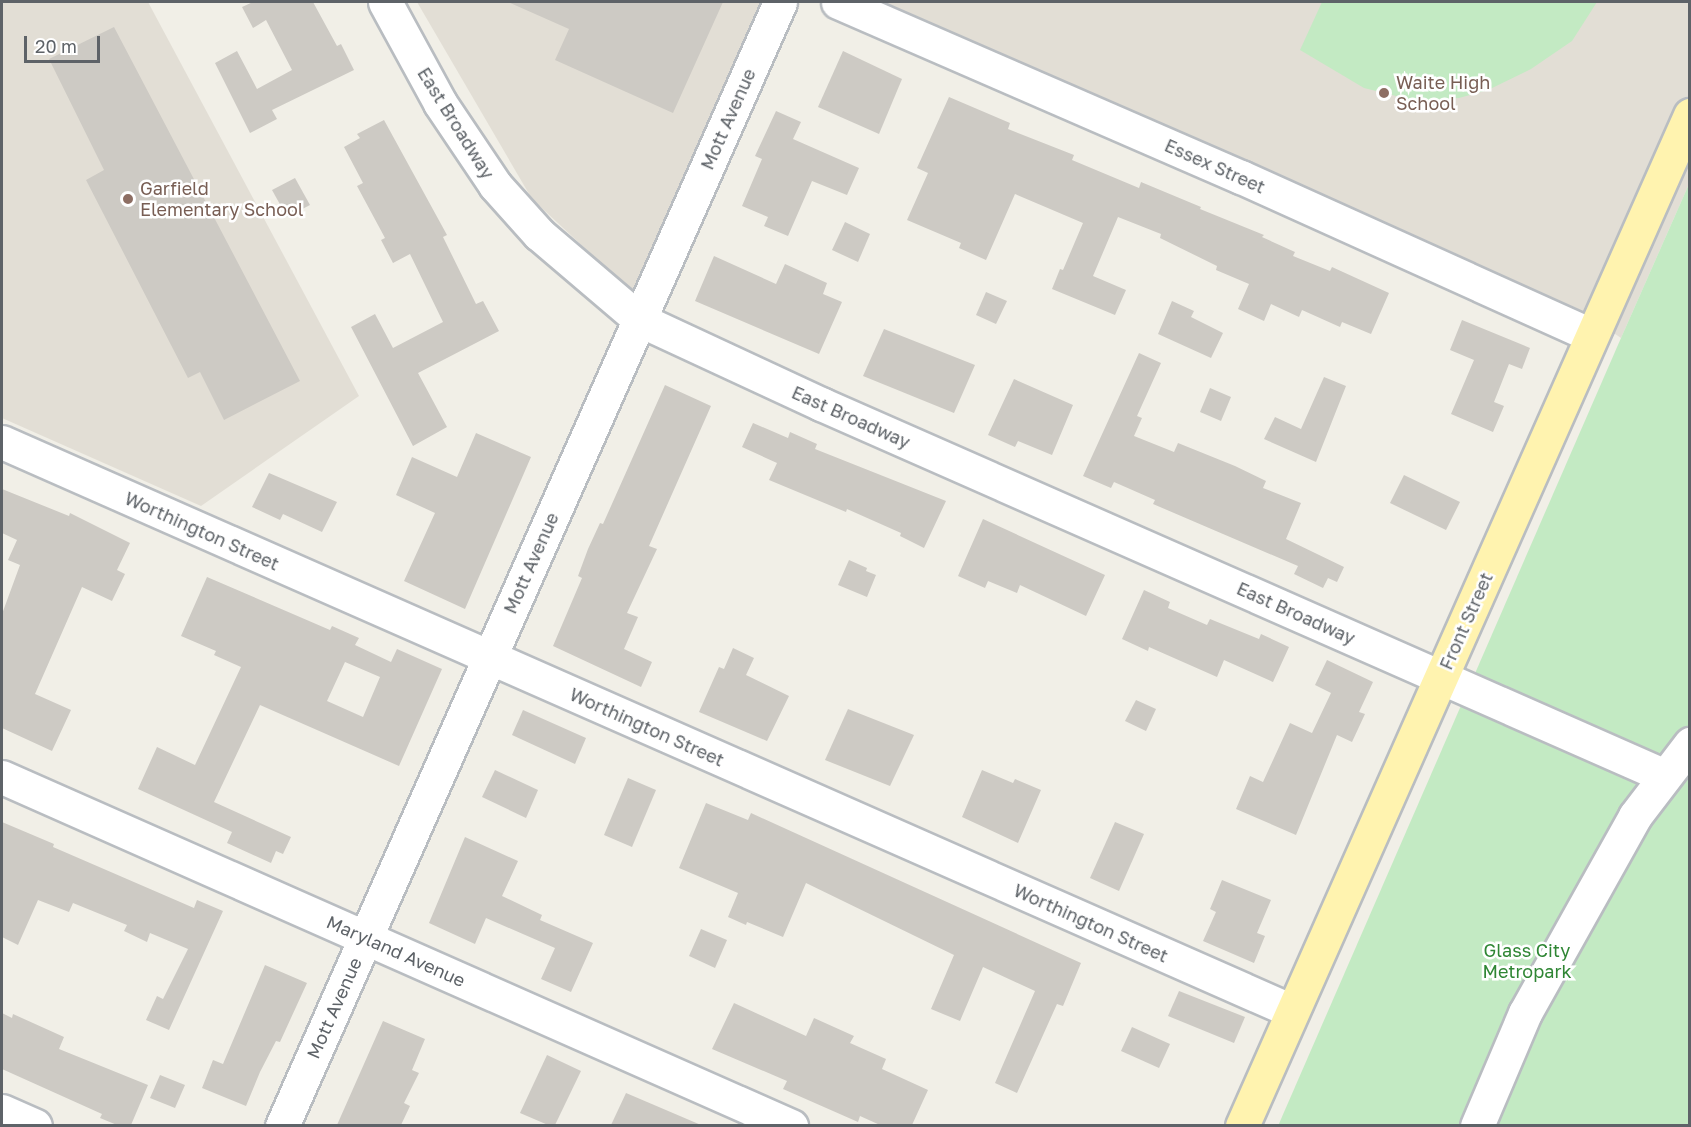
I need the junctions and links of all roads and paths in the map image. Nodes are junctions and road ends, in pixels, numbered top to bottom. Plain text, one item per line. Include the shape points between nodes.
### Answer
1 (385, 2) edge
2 (780, 2) edge
3 (838, 2) edge
4 (1689, 116) edge
5 (640, 320) junction
6 (1591, 335) junction
7 (2, 442) edge
8 (489, 658) junction
9 (1442, 677) junction
10 (1689, 744) edge
11 (1665, 776) junction
12 (2, 777) edge
13 (365, 938) junction
14 (1292, 1011) junction
15 (2, 1111) edge
16 (35, 1125) edge
17 (282, 1125) edge
18 (791, 1125) edge
19 (1242, 1125) edge
20 (1477, 1125) edge

1 - 5 street, East Broadway via 440,103 495,185 539,234
2 - 5 street, Mott Avenue
3 - 6 street, Essex Street
4 - 6 main road, Front Street
5 - 8 street, Mott Avenue
5 - 9 street, East Broadway via 821,404
6 - 9 main road, Front Street
7 - 8 street, Worthington Street
8 - 13 street, Mott Avenue
8 - 14 street, Worthington Street
9 - 11 street, East Broadway
9 - 14 main road, Front Street
10 - 11 street
11 - 20 street via 1635,816 1525,1013
12 - 13 street, Maryland Avenue
13 - 17 street, Mott Avenue
13 - 18 street, Maryland Avenue
14 - 19 main road, Front Street
15 - 16 street

